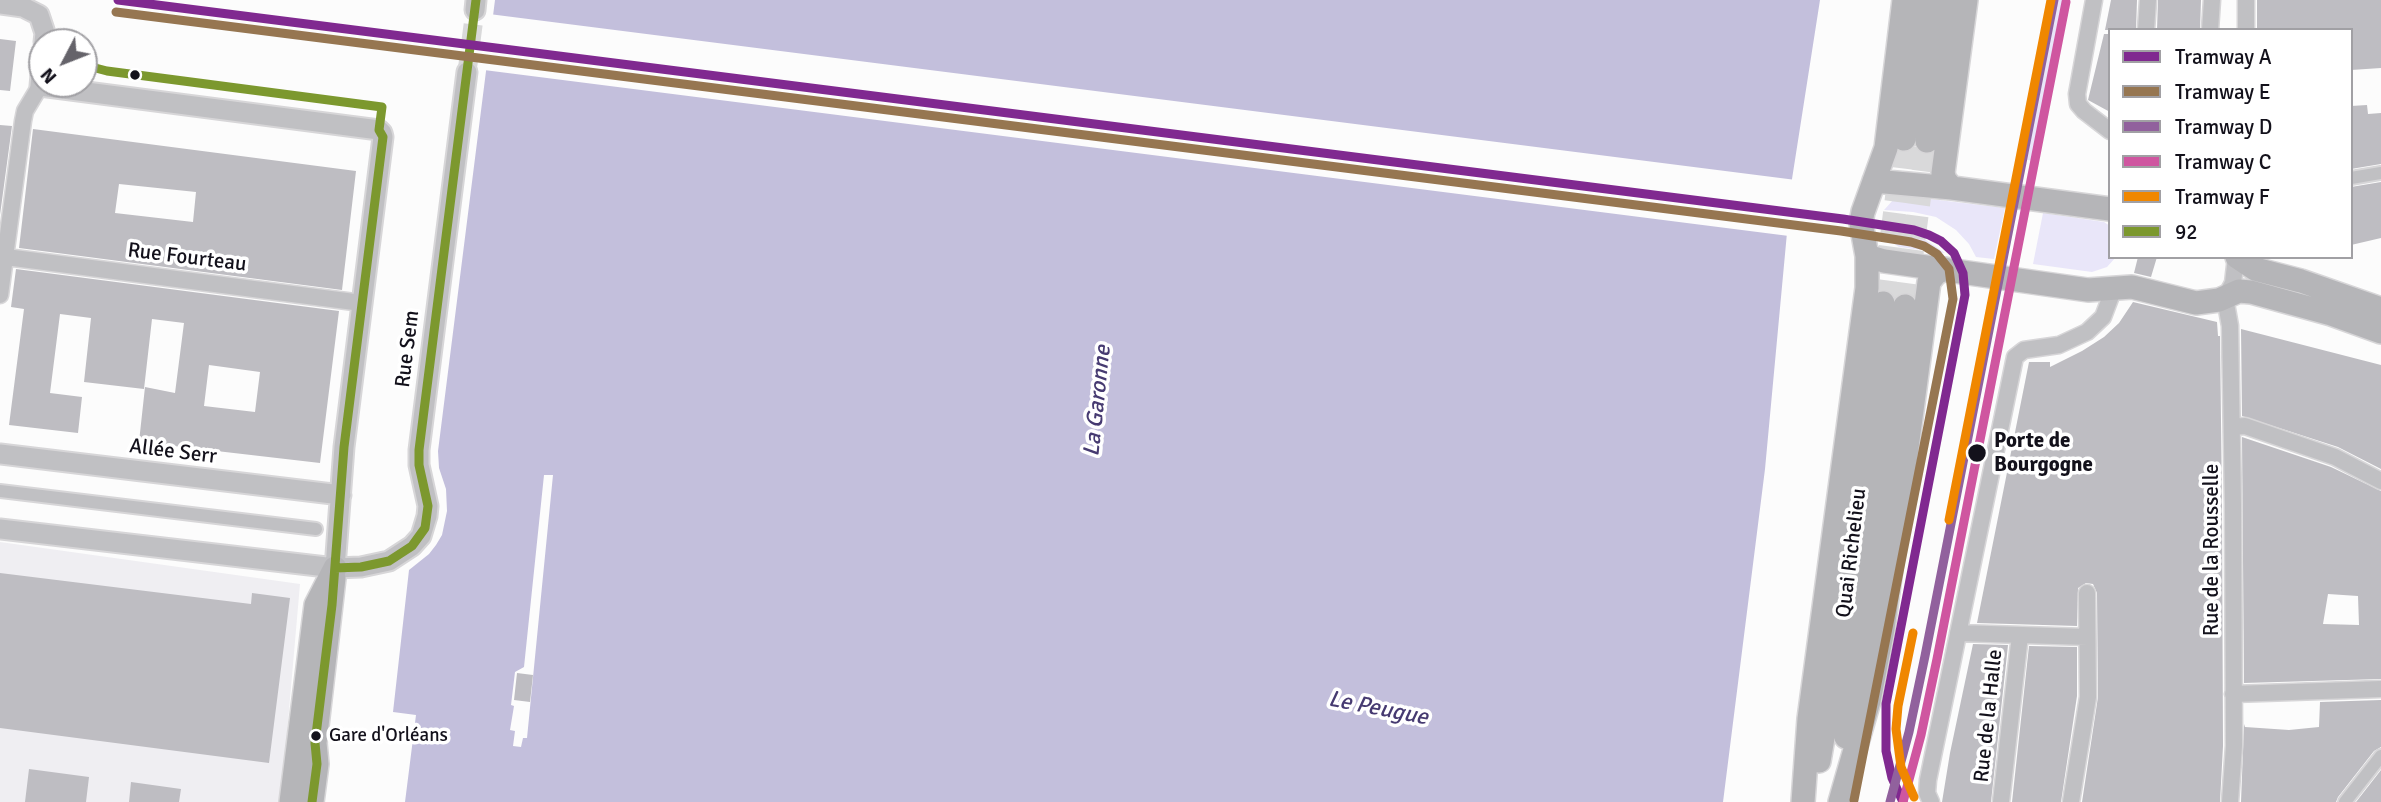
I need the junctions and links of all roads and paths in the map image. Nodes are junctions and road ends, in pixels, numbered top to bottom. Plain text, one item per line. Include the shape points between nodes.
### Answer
1 (1904, 0) edge
2 (1923, 0) edge
3 (1943, 0) edge
4 (1966, 0) edge
5 (2094, 0) edge
6 (2148, 0) edge
7 (2212, 0) edge
8 (2246, 0) edge
9 (0, 4) edge
10 (43, 28) edge
11 (2146, 28) edge
12 (2210, 28) edge
13 (2246, 28) edge
14 (467, 72) tunnel mouth
15 (98, 94) edge
16 (33, 98) edge
17 (2108, 129) edge
18 (2381, 173) edge
19 (2353, 178) edge
20 (1874, 181) junction
21 (1952, 188) junction
22 (2108, 209) edge
23 (1867, 256) junction
24 (6, 257) junction
25 (2237, 259) edge
26 (2240, 259) edge
27 (1945, 269) junction
28 (2114, 288) junction
29 (0, 295) edge
30 (2225, 298) junction
31 (362, 303) junction
32 (2381, 309) edge
33 (2381, 332) edge
34 (2232, 427) junction
35 (0, 454) edge
36 (2381, 481) edge
37 (0, 491) edge
38 (341, 495) junction
39 (0, 528) edge
40 (316, 529) dead end
41 (335, 568) junction
42 (2087, 593) dead end
43 (1958, 633) junction
44 (2020, 635) junction
45 (2087, 638) junction
46 (2381, 689) edge
47 (2233, 694) junction
48 (2381, 756) edge
49 (291, 802) edge
50 (312, 802) edge
51 (1803, 802) edge
52 (1810, 802) edge
53 (1834, 802) edge
54 (1840, 802) edge
55 (1931, 802) edge
56 (2001, 802) edge
57 (2071, 802) edge
58 (2230, 802) edge
59 (2345, 802) edge

1 - 20 main road via 1886,148
2 - 3 main road via 1916,140
4 - 21 main road via 1943,173
5 - 17 street via 2077,94 2084,111
6 - 11 street
7 - 12 street
8 - 13 street
9 - 10 street via 33,10
14 - 41 street, Rue Sem via 419,450 428,506 425,528 412,546 389,561
15 - 31 street via 379,130 383,137
16 - 24 street via 23,121
18 - 19 street
20 - 21 main road
20 - 23 main road via 1861,223
21 - 22 main road
23 - 27 main road
23 - 51 main road via 1867,288 1809,719
24 - 29 street
24 - 31 street, Rue Fourteau
25 - 30 street
26 - 32 main road via 2255,270
27 - 28 main road via 2088,290
27 - 54 main road via 1928,282 1883,629 1869,701
28 - 30 main road via 2132,287 2196,303
28 - 43 street via 2103,317 2087,331 2059,345 2024,350 2015,357
30 - 33 main road via 2239,291 2252,292
30 - 34 street, Rue de la Rousselle
31 - 38 street
34 - 36 street via 2245,426 2335,457
34 - 47 street, Rue de la Rousselle
35 - 38 street, Allée Serr
37 - 40 street
38 - 41 street
39 - 41 street
41 - 49 main road via 316,605
41 - 50 main road
42 - 45 street
43 - 44 street
43 - 55 street via 1928,780
44 - 45 street
44 - 56 street, Rue de la Halle
45 - 57 street via 2088,697
46 - 47 street
47 - 58 street, Rue de la Rousselle
48 - 59 street
52 - 53 main road, Quai Richelieu via 1894,304 1867,595

